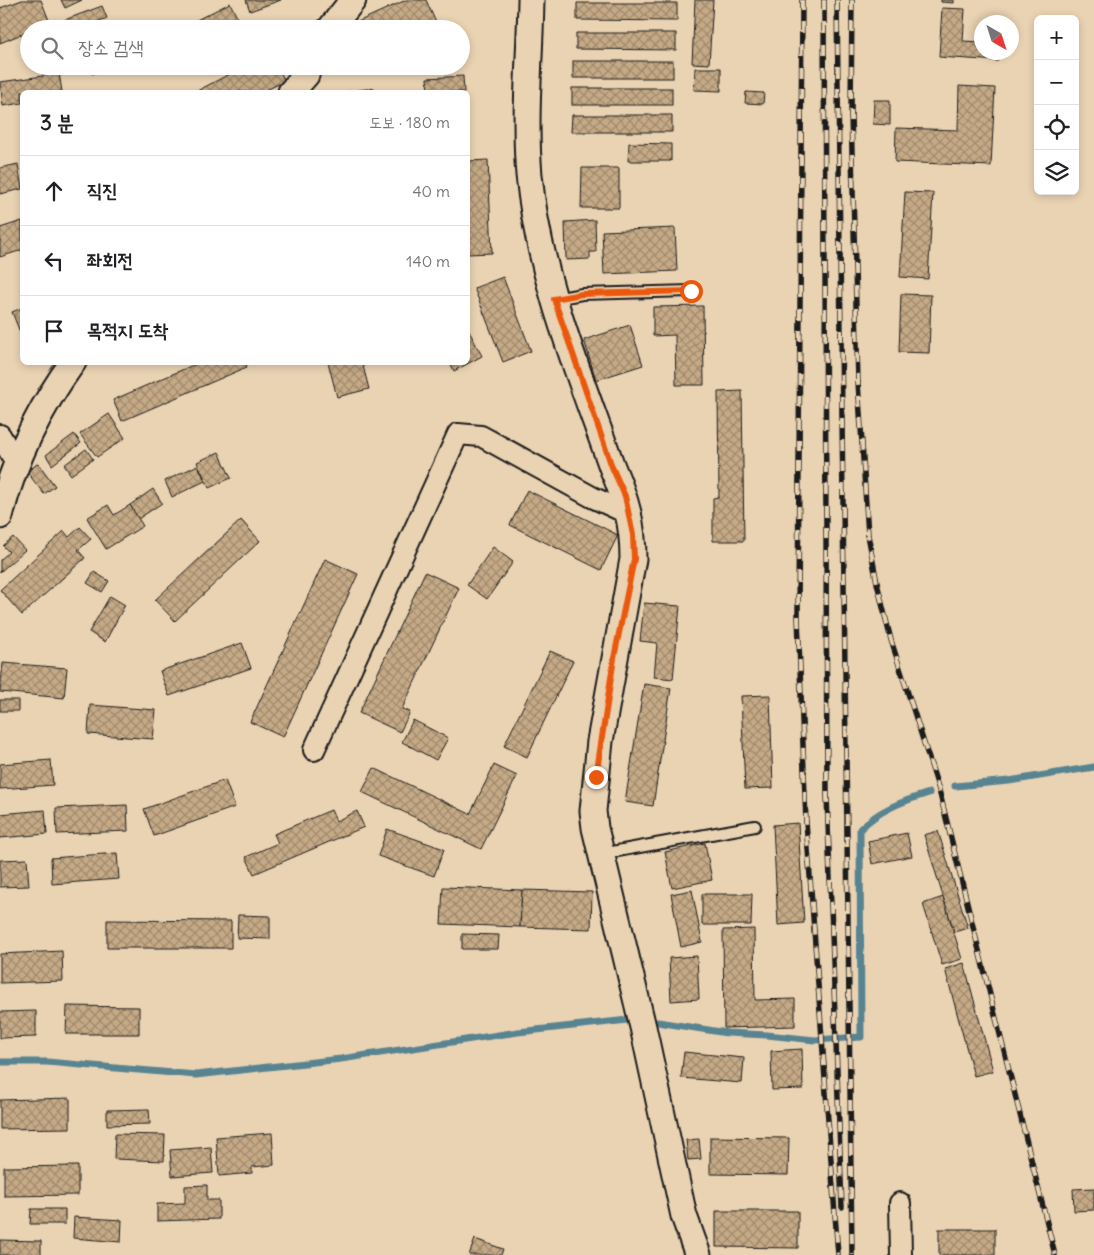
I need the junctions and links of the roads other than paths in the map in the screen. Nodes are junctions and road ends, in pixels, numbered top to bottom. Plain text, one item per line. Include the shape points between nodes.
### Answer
1 (353, 0) edge
2 (531, 0) edge
3 (337, 20) edge
4 (306, 75) edge
5 (292, 90) edge
6 (691, 291) dead end
7 (554, 299) junction
8 (71, 365) edge
9 (0, 435) edge
10 (16, 463) junction
11 (630, 515) junction
12 (0, 516) edge
13 (314, 750) dead end
14 (755, 826) dead end
15 (600, 854) junction
16 (900, 1203) dead end
17 (698, 1255) edge
18 (902, 1255) edge

1 - 3 street
2 - 7 street via 529,174
4 - 5 street
6 - 7 lane via 582,294
7 - 11 street
8 - 10 street via 41,412
9 - 10 street
10 - 12 street
11 - 13 street via 481,436 458,434
11 - 15 street via 634,559 614,658 596,777 593,811
14 - 15 lane
15 - 17 street via 641,1017 684,1216
16 - 18 street

